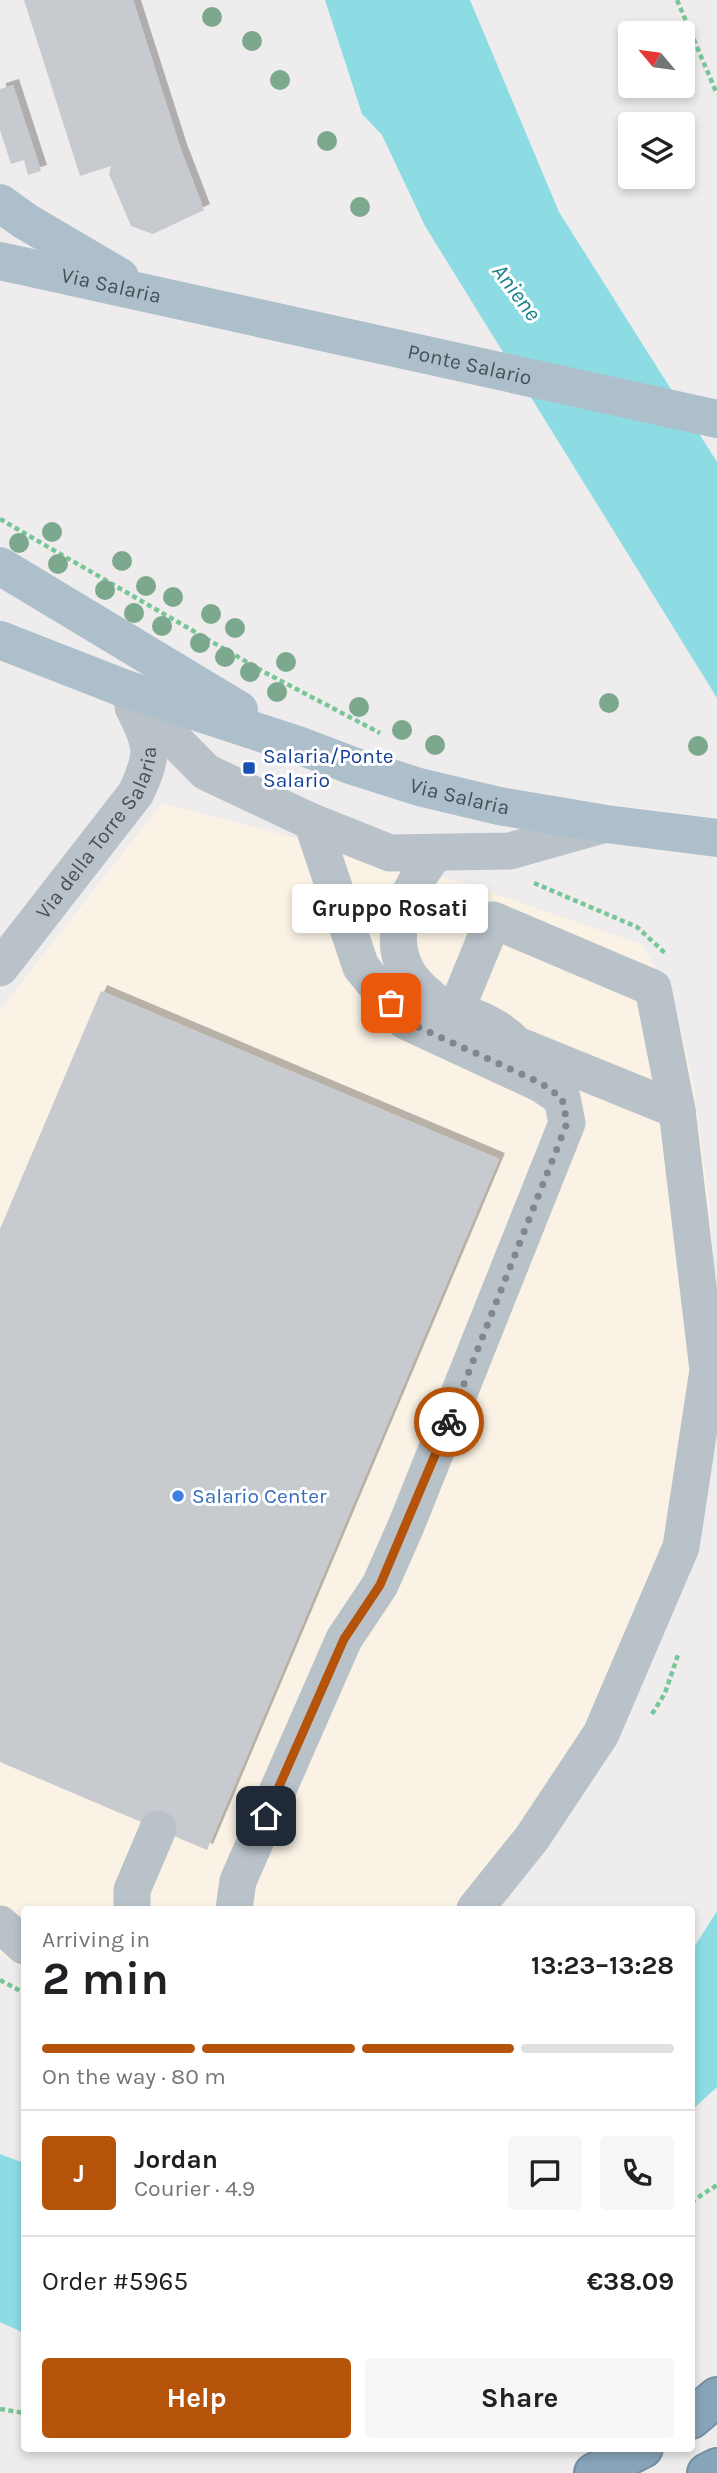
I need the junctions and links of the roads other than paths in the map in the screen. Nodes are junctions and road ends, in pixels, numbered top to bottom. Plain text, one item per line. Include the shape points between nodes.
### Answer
1 (0, 203) edge
2 (0, 261) edge
3 (152, 296) junction
4 (224, 310) joint
5 (717, 419) edge
6 (0, 566) edge
7 (0, 640) edge
8 (123, 688) junction
9 (298, 745) junction
10 (312, 822) junction
11 (606, 824) junction
12 (705, 837) edge
13 (435, 853) junction
14 (0, 968) edge
15 (454, 1016) junction
16 (677, 1111) junction
17 (158, 1829) dead end
18 (132, 1906) edge
19 (234, 1906) edge
20 (477, 1906) edge
21 (0, 1924) edge
22 (21, 1942) edge
23 (717, 2397) edge
24 (717, 2410) edge
25 (695, 2417) edge
26 (695, 2419) edge
27 (635, 2452) edge
28 (717, 2468) edge
29 (594, 2473) edge
30 (707, 2473) edge

1 - 3 main road
2 - 3 main road, Via Salaria
3 - 4 main road, Via Salaria
4 - 5 main road, Ponte Salario
6 - 9 main road
7 - 8 main road, Via Salaria
8 - 9 main road, Via Salaria
8 - 10 street via 206,772
8 - 14 street, Via della Torre Salaria via 145,731 149,766 136,793
9 - 11 main road, Via Salaria via 419,787
10 - 13 street via 390,853
10 - 19 street via 361,967 405,1021 541,1083 562,1098 567,1123 406,1526 380,1585 344,1639 238,1881
11 - 12 main road, Via Salaria
11 - 13 street via 510,851
13 - 15 street via 419,874 399,918 399,958 421,991
15 - 16 street via 470,1033 503,1047 517,1045
15 - 16 street via 493,920 653,988
16 - 20 street via 708,1370 681,1547 601,1734 532,1838
17 - 18 street via 132,1890
21 - 22 street
23 - 25 highway
24 - 26 highway
27 - 29 highway
28 - 30 highway

